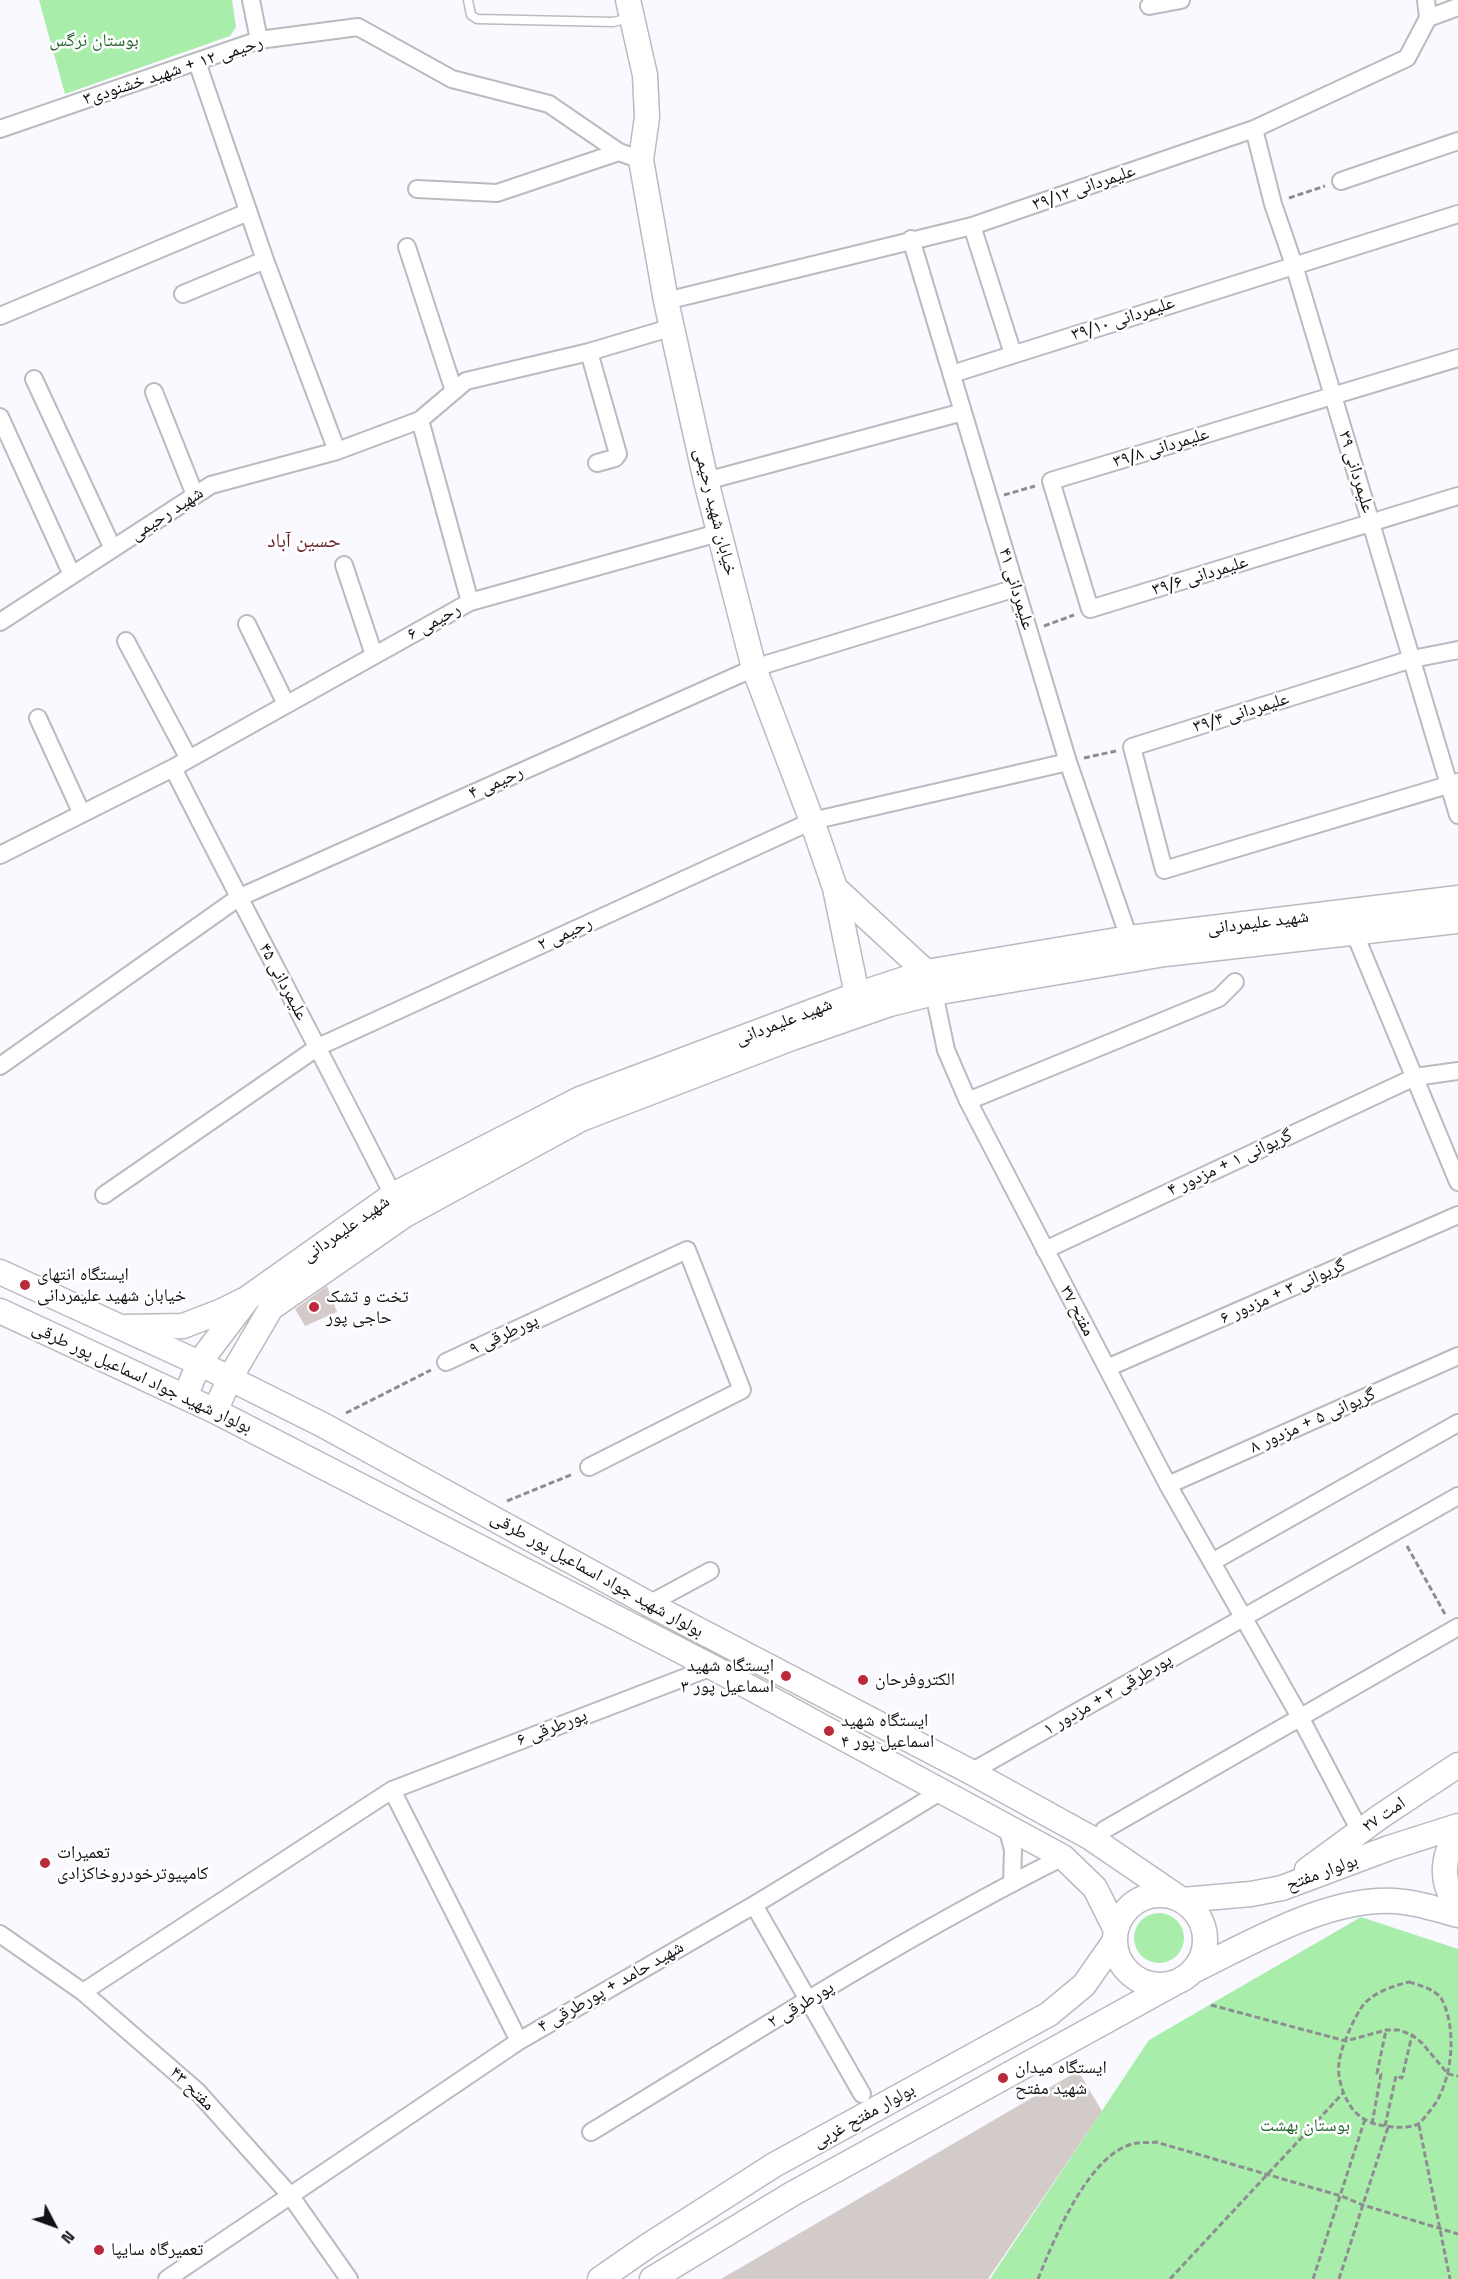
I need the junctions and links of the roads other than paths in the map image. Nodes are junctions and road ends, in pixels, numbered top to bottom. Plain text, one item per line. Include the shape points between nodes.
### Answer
1 (251, 0) edge
2 (468, 0) edge
3 (1181, 0) edge
4 (1426, 0) edge
5 (1149, 6) dead end
6 (1458, 7) edge
7 (630, 8) edge
8 (1428, 18) junction
9 (259, 40) junction
10 (197, 62) junction
11 (0, 129) edge
12 (1254, 129) junction
13 (1458, 141) edge
14 (630, 156) junction
15 (1341, 181) road end
16 (417, 189) dead end
17 (248, 212) junction
18 (1458, 214) edge
19 (972, 226) junction
20 (911, 239) junction
21 (407, 247) dead end
22 (265, 260) junction
23 (1294, 265) junction
24 (183, 294) dead end
25 (666, 301) junction
26 (0, 316) edge
27 (673, 327) junction
28 (589, 352) junction
29 (1013, 354) junction
30 (1458, 358) edge
31 (952, 374) junction
32 (34, 379) dead end
33 (454, 391) junction
34 (154, 392) dead end
35 (1334, 396) junction
36 (963, 412) junction
37 (0, 417) edge
38 (420, 420) junction
39 (337, 451) junction
40 (597, 463) dead end
41 (706, 481) junction
42 (195, 495) junction
43 (1458, 496) edge
44 (1371, 524) junction
45 (718, 533) junction
46 (113, 549) junction
47 (344, 565) dead end
48 (72, 575) junction
49 (1016, 588) junction
50 (470, 602) junction
51 (1090, 609) joint
52 (1, 618) edge
53 (247, 624) dead end
54 (126, 641) dead end
55 (1458, 650) edge
56 (374, 655) junction
57 (1412, 659) junction
58 (754, 668) junction
59 (286, 704) junction
60 (38, 718) dead end
61 (189, 759) junction
62 (1068, 762) junction
63 (173, 768) junction
64 (1453, 784) edge
65 (82, 814) junction
66 (1458, 814) edge
67 (812, 821) junction
68 (0, 855) edge
69 (835, 888) junction
70 (238, 898) junction
71 (1458, 898) edge
72 (1458, 921) edge
73 (1352, 922) junction
74 (1130, 949) junction
75 (1234, 982) dead end
76 (930, 983) junction
77 (859, 1004) junction
78 (318, 1047) junction
79 (0, 1066) edge
80 (1458, 1071) edge
81 (1415, 1077) junction
82 (968, 1101) junction
83 (1458, 1182) edge
84 (104, 1195) dead end
85 (399, 1205) junction
86 (1458, 1215) edge
87 (1045, 1250) junction
88 (0, 1272) edge
89 (249, 1297) junction
90 (0, 1311) edge
91 (116, 1327) junction
92 (1458, 1356) edge
93 (446, 1362) road end
94 (199, 1363) junction
95 (1107, 1368) junction
96 (230, 1378) junction
97 (185, 1397) junction
98 (215, 1411) junction
99 (1458, 1423) edge
100 (589, 1467) road end
101 (1168, 1485) junction
102 (1458, 1496) edge
103 (1212, 1562) junction
104 (710, 1571) dead end
105 (649, 1604) junction
106 (1244, 1618) junction
107 (1456, 1628) edge
108 (712, 1667) junction
109 (1300, 1717) junction
110 (1458, 1765) edge
111 (971, 1772) junction
112 (392, 1790) junction
113 (940, 1792) junction
114 (1458, 1826) edge
115 (1007, 1827) junction
116 (1104, 1830) dead end
117 (1360, 1832) junction
118 (1458, 1834) edge
119 (1063, 1857) junction
120 (1012, 1882) junction
121 (1282, 1888) junction
122 (1182, 1900) junction
123 (754, 1905) junction
124 (1458, 1906) edge
125 (1458, 1915) edge
126 (0, 1934) edge
127 (1115, 1936) junction
128 (1183, 1977) junction
129 (83, 1992) junction
130 (808, 2000) junction
131 (519, 2041) junction
132 (862, 2094) dead end
133 (591, 2132) dead end
134 (290, 2195) junction
135 (167, 2279) edge
136 (349, 2279) edge
137 (600, 2279) edge
138 (652, 2279) edge

1 - 9 street
2 - 7 lane via 471,15 477,19 613,22
3 - 5 street
4 - 8 street
6 - 8 street
7 - 14 main road, خیابان شهید رحیمی via 645,75 647,117
8 - 12 street, علیمردانی ۳۹/۱۲ via 1407,57
9 - 10 street, رحیمی ۱۲ + شهید خشنودی۳
9 - 14 street, رحیمی ۱۲ + شهید خشنودی۳ via 358,27 452,79 549,104
10 - 11 street, رحیمی ۱۲ + شهید خشنودی۳
10 - 17 street
12 - 19 street, علیمردانی ۳۹/۱۲
12 - 23 street, علیمردانی ۳۹
13 - 15 street
14 - 16 street via 497,193
14 - 25 main road, خیابان شهید رحیمی
17 - 22 street
17 - 26 street
18 - 23 street, علیمردانی ۳۹/۱۰
19 - 20 street, علیمردانی ۳۹/۱۲
19 - 29 street
20 - 25 street, علیمردانی ۳۹/۱۲
20 - 31 street, علیمردانی ۴۱
21 - 33 street
22 - 24 street
22 - 39 street
23 - 29 street, علیمردانی ۳۹/۱۰
23 - 35 street, علیمردانی ۳۹
25 - 27 main road, خیابان شهید رحیمی
27 - 28 street, شهید رحیمی
27 - 41 main road, خیابان شهید رحیمی
28 - 33 street, شهید رحیمی via 466,381
28 - 40 street via 618,454
29 - 31 street, علیمردانی ۳۹/۱۰
30 - 35 street, علیمردانی ۳۹/۸
31 - 36 street, علیمردانی ۴۱
32 - 46 street
33 - 38 street, شهید رحیمی
34 - 42 street
35 - 44 street, علیمردانی ۳۹
35 - 51 street, علیمردانی ۳۹/۸ via 1052,481
36 - 41 street
36 - 49 street, علیمردانی ۴۱
37 - 48 street
38 - 39 street, شهید رحیمی
38 - 50 street
39 - 42 street, شهید رحیمی via 212,485
41 - 45 main road, خیابان شهید رحیمی
42 - 46 street, شهید رحیمی
43 - 44 street, علیمردانی ۳۹/۶
44 - 51 street, علیمردانی ۳۹/۶
44 - 57 street, علیمردانی ۳۹
45 - 50 street, رحیمی ۶
45 - 58 main road, خیابان شهید رحیمی
46 - 48 street, شهید رحیمی
47 - 56 street
48 - 52 street, شهید رحیمی
49 - 58 street, رحیمی ۴
49 - 62 street, علیمردانی ۴۱
50 - 56 street, رحیمی ۶
53 - 59 street
54 - 61 street
55 - 57 street, علیمردانی ۳۹/۴
56 - 59 street, رحیمی ۶
57 - 64 street, علیمردانی ۳۹
57 - 64 street, علیمردانی ۳۹/۴ via 1132,747 1164,870
58 - 67 main road, خیابان شهید رحیمی
58 - 70 street, رحیمی ۴
59 - 61 street, رحیمی ۶
60 - 65 street
61 - 63 street, رحیمی ۶
62 - 67 street, رحیمی ۲
62 - 74 street, علیمردانی ۴۱
63 - 65 street, رحیمی ۶
63 - 70 street, علیمردانی ۴۵
64 - 66 street, علیمردانی ۳۹
65 - 68 street, رحیمی ۶
67 - 69 main road, خیابان شهید رحیمی
67 - 78 street, رحیمی ۲
69 - 76 main road
69 - 77 main road, خیابان شهید رحیمی
70 - 78 street, علیمردانی ۴۵
70 - 79 street, رحیمی ۴
71 - 73 main road, شهید علیمردانی
72 - 73 main road, شهید علیمردانی
73 - 74 main road, شهید علیمردانی via 1165,954
73 - 81 street
74 - 76 main road, شهید علیمردانی
75 - 82 street via 1219,998
76 - 77 main road, شهید علیمردانی
76 - 82 street, مفتح ۳۷ via 946,1050
77 - 85 main road, شهید علیمردانی via 581,1119
78 - 84 street, رحیمی ۲
78 - 85 street, علیمردانی ۴۵
80 - 81 street, گریوانی ۱ + مزدور ۴
81 - 83 street
81 - 87 street, گریوانی ۱ + مزدور ۴
82 - 87 street, مفتح ۳۷
85 - 89 main road, شهید علیمردانی
85 - 96 main road, شهید علیمردانی via 272,1308
86 - 95 street, گریوانی ۳ + مزدور ۶
87 - 95 street, مفتح ۳۷
88 - 91 main road, بولوار شهید جواد اسماعیل پور طرقی
89 - 91 main road via 183,1326
89 - 94 main road, شهید علیمردانی
90 - 97 main road, بولوار شهید جواد اسماعیل پور طرقی
91 - 94 main road, بولوار شهید جواد اسماعیل پور طرقی
92 - 101 street, گریوانی ۵ + مزدور ۸
93 - 100 street, پورطرقی ۹ via 687,1250 742,1390
94 - 96 main road, بولوار شهید جواد اسماعیل پور طرقی
94 - 97 main road, شهید علیمردانی
95 - 101 street, مفتح ۳۷
96 - 98 main road, شهید علیمردانی
96 - 105 main road, بولوار شهید جواد اسماعیل پور طرقی
97 - 98 main road, بولوار شهید جواد اسماعیل پور طرقی
98 - 108 main road, بولوار شهید جواد اسماعیل پور طرقی
99 - 103 street
101 - 103 street, مفتح ۳۷
102 - 106 street, پورطرقی ۳ + مزدور ۱
103 - 106 street, مفتح ۳۷
104 - 105 street
105 - 111 main road, بولوار شهید جواد اسماعیل پور طرقی
106 - 109 street, مفتح ۳۷
106 - 111 street, پورطرقی ۳ + مزدور ۱
107 - 109 street
108 - 112 street, پورطرقی ۶
108 - 113 main road, بولوار شهید جواد اسماعیل پور طرقی
109 - 116 street
109 - 117 street, مفتح ۳۷
110 - 117 main road, امت ۲۷
111 - 122 main road, بولوار شهید جواد اسماعیل پور طرقی via 1091,1838
112 - 129 street, پورطرقی ۶
112 - 131 street
113 - 115 main road, بولوار شهید جواد اسماعیل پور طرقی
113 - 123 street, شهید حامد + پورطرقی ۴
114 - 121 main road, بولوار مفتح
115 - 119 main road, بولوار شهید جواد اسماعیل پور طرقی
115 - 120 street via 1013,1850
117 - 121 main road, امت ۲۷
118 - 124 main road via 1444,1870
119 - 120 street, پورطرقی ۲
119 - 127 main road, بولوار شهید جواد اسماعیل پور طرقی via 1095,1888
120 - 130 street, پورطرقی ۲
121 - 122 main road, بولوار مفتح
122 - 127 main road via 1159,1894 1136,1901 1120,1919
122 - 128 main road via 1199,1916 1206,1938 1200,1962
123 - 130 street
123 - 131 street, شهید حامد + پورطرقی ۴
125 - 128 main road, بولوار مفتح via 1403,1901 1367,1902 1326,1911 1273,1932
126 - 129 street, مفتح ۴۳
127 - 128 main road via 1121,1964 1139,1981 1162,1986
127 - 137 main road, بولوار مفتح غربی via 1084,1986 1049,2014 774,2165
128 - 138 main road, بولوار مفتح غربی via 792,2194
129 - 134 street, مفتح ۴۳ via 197,2091
130 - 132 street
130 - 133 street, پورطرقی ۲
131 - 134 street, شهید حامد + پورطرقی ۴
134 - 135 street, شهید حامد + پورطرقی ۴
134 - 136 street, مفتح ۴۳

